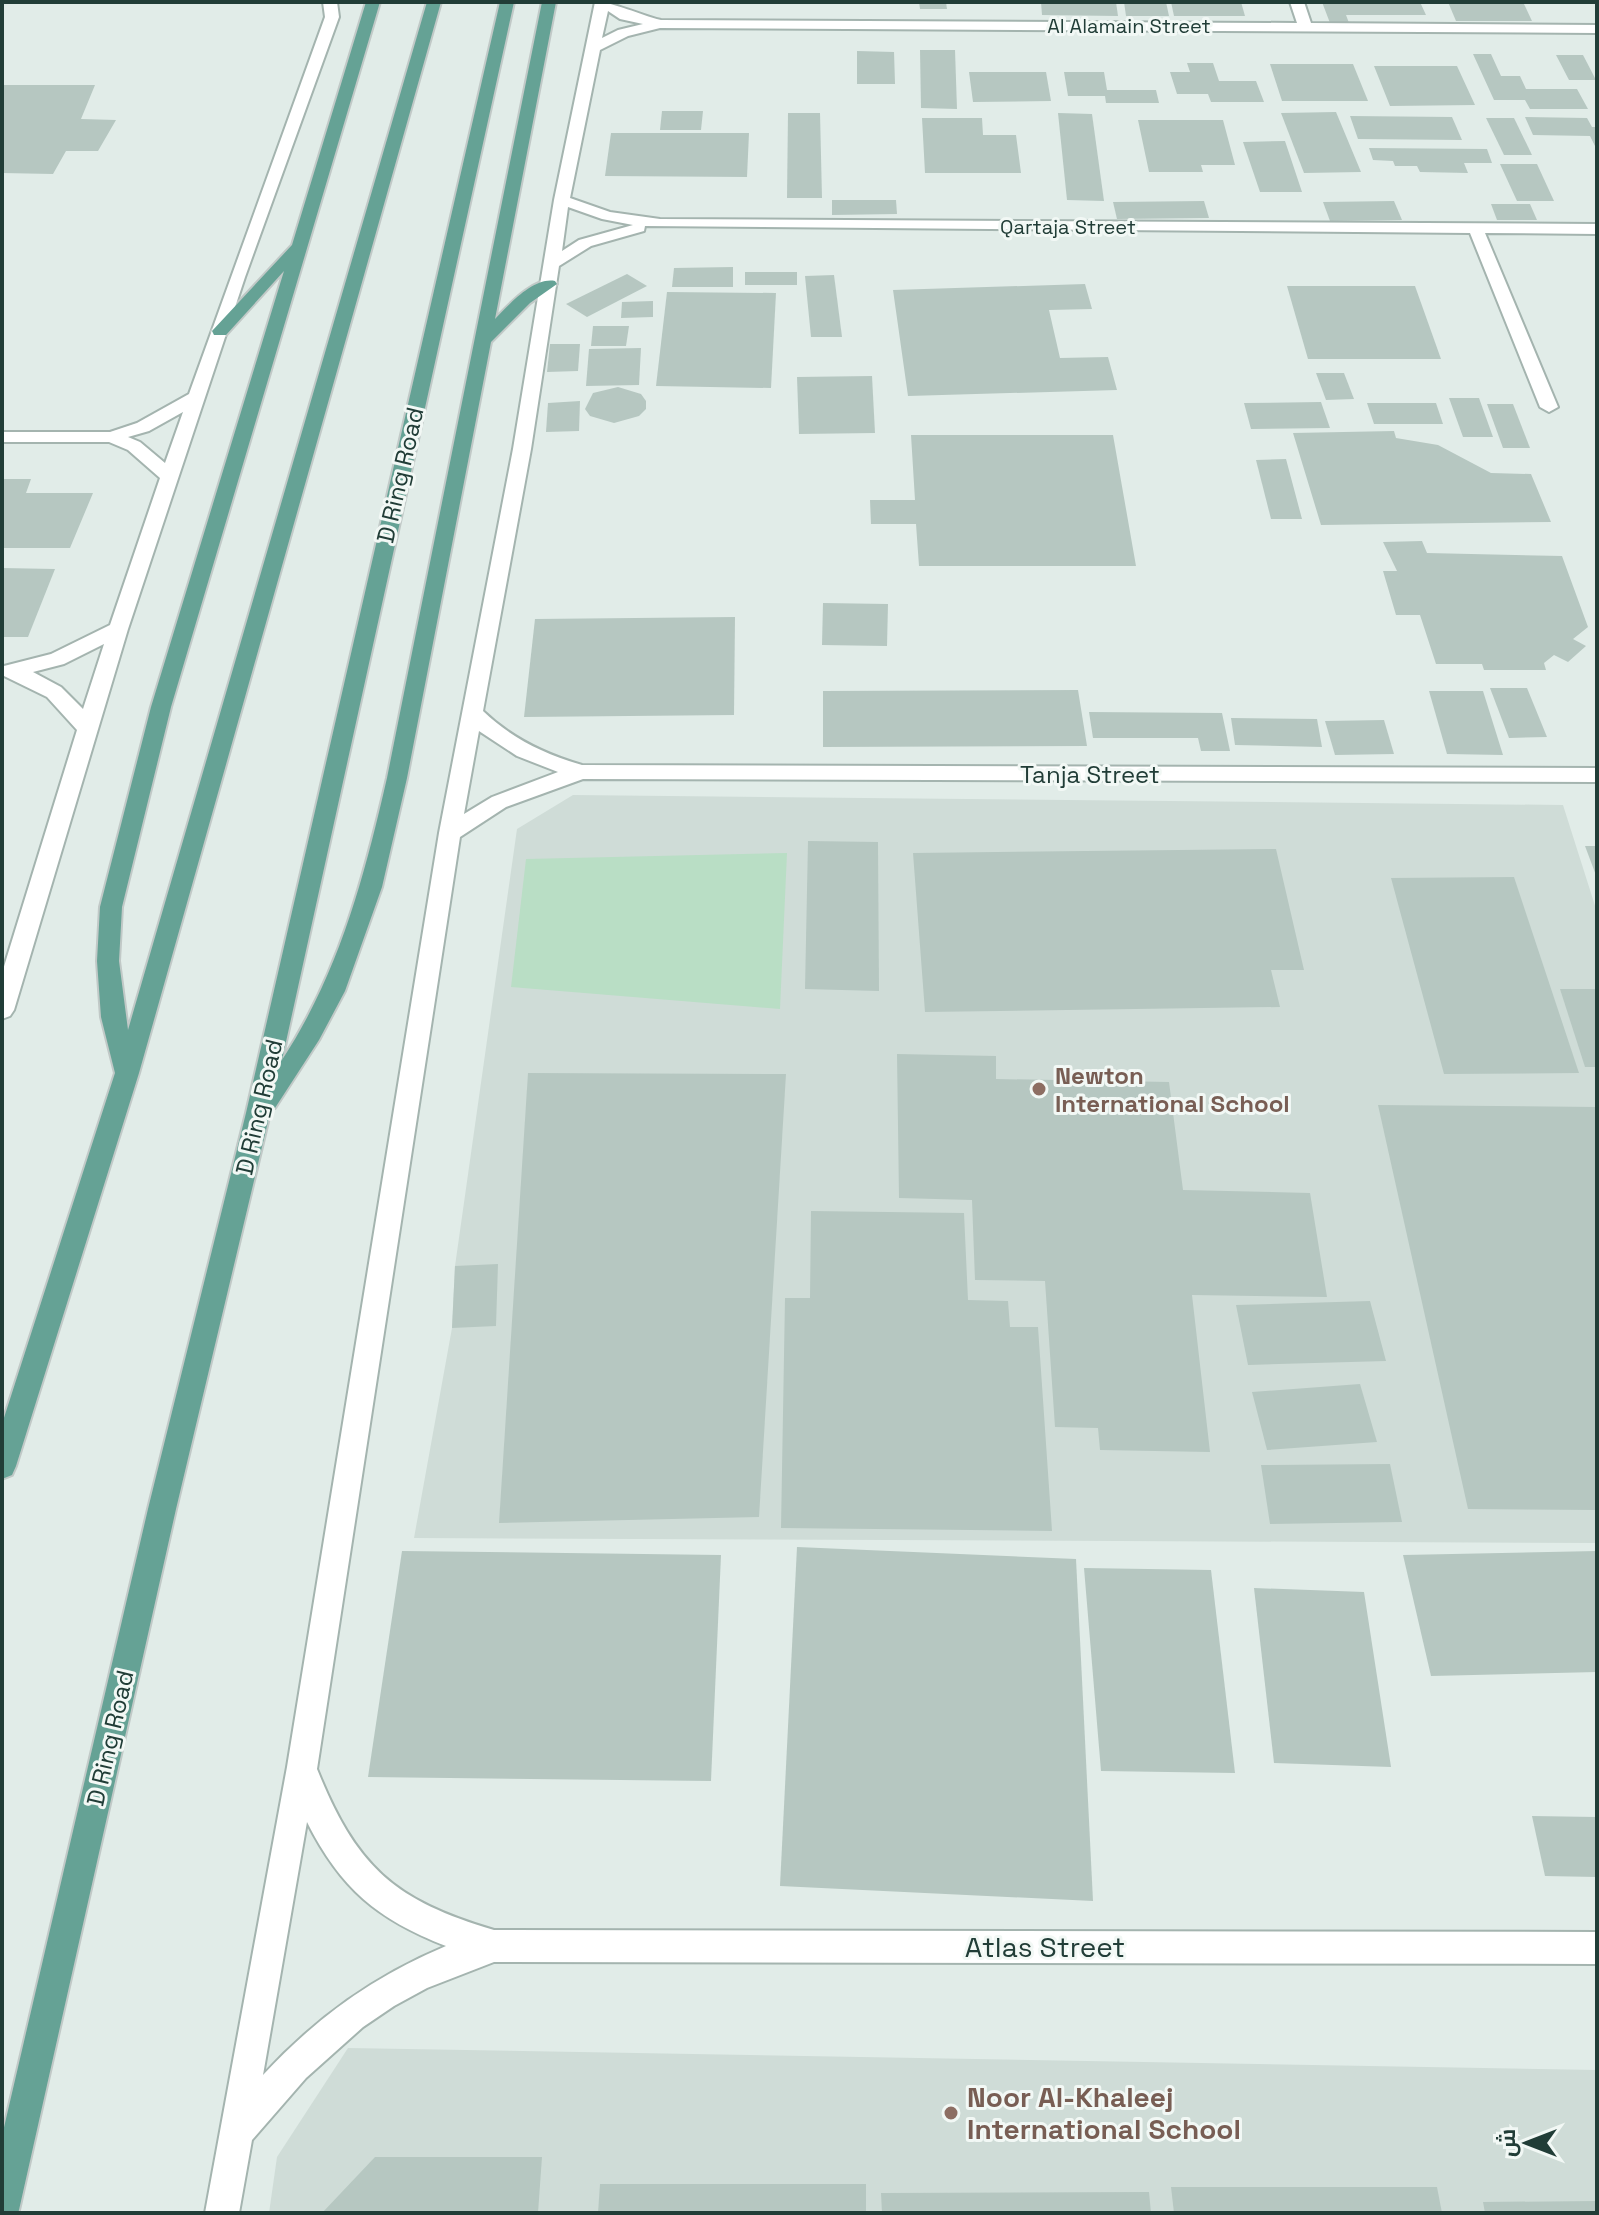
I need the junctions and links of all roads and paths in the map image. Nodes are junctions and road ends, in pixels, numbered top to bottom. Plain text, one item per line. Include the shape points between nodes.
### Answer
1 (330, 2) edge
2 (373, 2) edge
3 (434, 2) edge
4 (507, 2) edge
5 (549, 2) edge
6 (602, 2) edge
7 (1297, 2) edge
8 (661, 24) junction
9 (1305, 27) junction
10 (1597, 29) edge
11 (594, 48) junction
12 (562, 200) junction
13 (660, 224) junction
14 (1476, 229) junction
15 (1597, 229) edge
16 (301, 244) junction
17 (551, 274) junction
18 (220, 331) junction
19 (483, 339) junction
20 (198, 396) junction
21 (1549, 407) dead end
22 (2, 437) edge
23 (111, 437) junction
24 (170, 477) junction
25 (118, 629) junction
26 (6, 671) edge
27 (474, 714) junction
28 (86, 727) junction
29 (582, 772) junction
30 (1597, 775) edge
31 (450, 833) junction
32 (2, 1010) edge
33 (127, 1073) junction
34 (258, 1113) junction
35 (2, 1466) edge
36 (302, 1767) junction
37 (494, 1946) junction
38 (1597, 1948) edge
39 (238, 2132) junction
40 (2, 2210) edge
41 (222, 2213) edge

1 - 18 street via 332,17
2 - 16 main road
3 - 33 main road
4 - 34 main road, D Ring Road
5 - 19 main road
6 - 8 street, Al Alamain Street via 625,16
6 - 11 street
7 - 9 street
8 - 9 street, Al Alamain Street via 895,19
8 - 11 street, Al Alamain Street via 623,33
9 - 10 street, Al Alamain Street
11 - 12 street
12 - 13 street, Qartaja Street via 607,216
12 - 17 street
13 - 14 street, Qartaja Street
13 - 17 street, Qartaja Street via 585,243
14 - 15 street, Qartaja Street
14 - 21 street
16 - 18 main road
16 - 33 main road via 148,754 111,907 112,1003
17 - 19 main road
17 - 27 street
18 - 20 street
19 - 34 main road via 397,778 366,903 334,989 301,1051
20 - 23 street via 143,427
20 - 24 street
22 - 23 street
23 - 24 street via 134,446
24 - 25 street
25 - 26 street via 57,659
25 - 28 street
26 - 28 street via 45,684 65,698
27 - 29 street, Tanja Street via 530,756
27 - 31 street
28 - 32 street
29 - 30 street, Tanja Street
29 - 31 street, Tanja Street via 499,802
31 - 36 street
33 - 35 main road
34 - 40 main road, D Ring Road
36 - 37 street, Atlas Street via 316,1812 338,1851 368,1886 404,1913 447,1934
36 - 39 street
37 - 38 street, Atlas Street
37 - 39 street, Atlas Street via 445,1960 355,2010 313,2045
39 - 41 street

